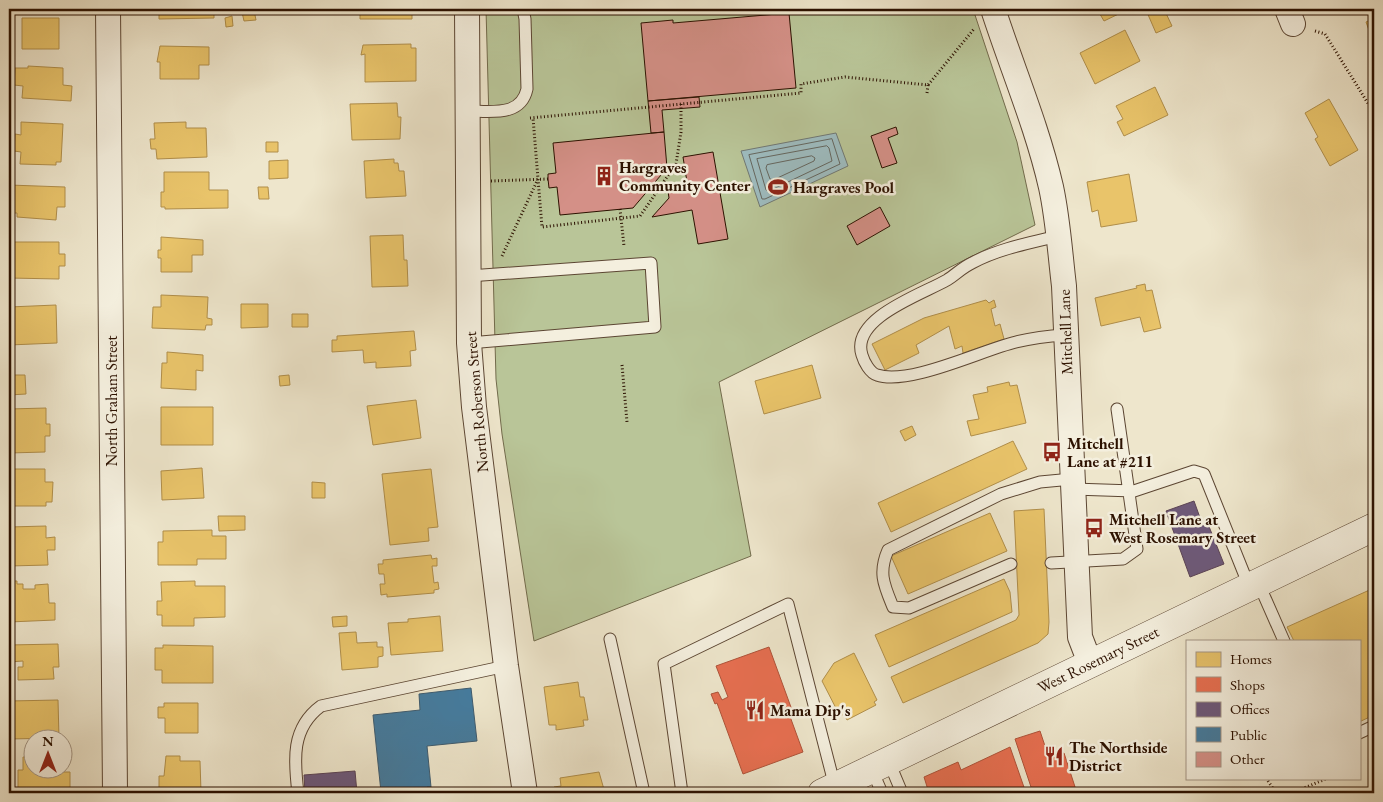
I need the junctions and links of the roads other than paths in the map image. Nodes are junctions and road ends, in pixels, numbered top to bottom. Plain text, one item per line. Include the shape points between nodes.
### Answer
1 (108, 9) edge
2 (468, 9) edge
3 (522, 9) edge
4 (993, 9) edge
5 (468, 112) junction
6 (1058, 236) junction
7 (469, 276) junction
8 (1065, 336) junction
9 (470, 343) junction
10 (1117, 409) dead end
11 (1073, 484) junction
12 (1128, 491) junction
13 (1374, 527) edge
14 (1076, 562) junction
15 (1051, 563) dead end
16 (1011, 564) dead end
17 (1253, 584) junction
18 (610, 640) dead end
19 (1283, 640) edge
20 (1090, 663) junction
21 (506, 666) junction
22 (1374, 726) edge
23 (1360, 733) edge
24 (881, 775) edge
25 (829, 790) edge
26 (115, 793) edge
27 (298, 793) edge
28 (525, 793) edge
29 (644, 793) edge
30 (682, 793) edge
31 (902, 793) edge

1 - 26 street, North Graham Street
2 - 5 street, North Roberson Street
3 - 5 lane via 526,27 525,98 510,110
4 - 6 street, Mitchell Lane via 1051,187
5 - 7 street, North Roberson Street
6 - 8 street, Mitchell Lane
6 - 8 lane via 971,263 902,302 872,322 862,336 861,353 876,375 894,378 917,374 1016,342
7 - 9 street, North Roberson Street
7 - 9 lane via 651,263 655,327
8 - 11 street, Mitchell Lane
9 - 21 street, North Roberson Street via 474,407
10 - 12 lane
11 - 12 lane
11 - 14 street, Mitchell Lane
11 - 16 lane via 1040,482 1001,494 888,550 882,564 883,585 893,607 909,608
12 - 14 lane via 1137,548 1123,559
12 - 17 lane via 1194,471 1204,474
13 - 17 street, West Rosemary Street
14 - 15 lane
14 - 20 street, Mitchell Lane via 1080,637
17 - 19 lane
17 - 20 street, West Rosemary Street
18 - 29 lane
20 - 24 street, West Rosemary Street
21 - 27 lane via 321,706 302,724 298,739 295,767
21 - 28 street, North Roberson Street
22 - 23 lane
24 - 25 street, West Rosemary Street
24 - 31 lane
25 - 30 lane via 788,604 664,664

